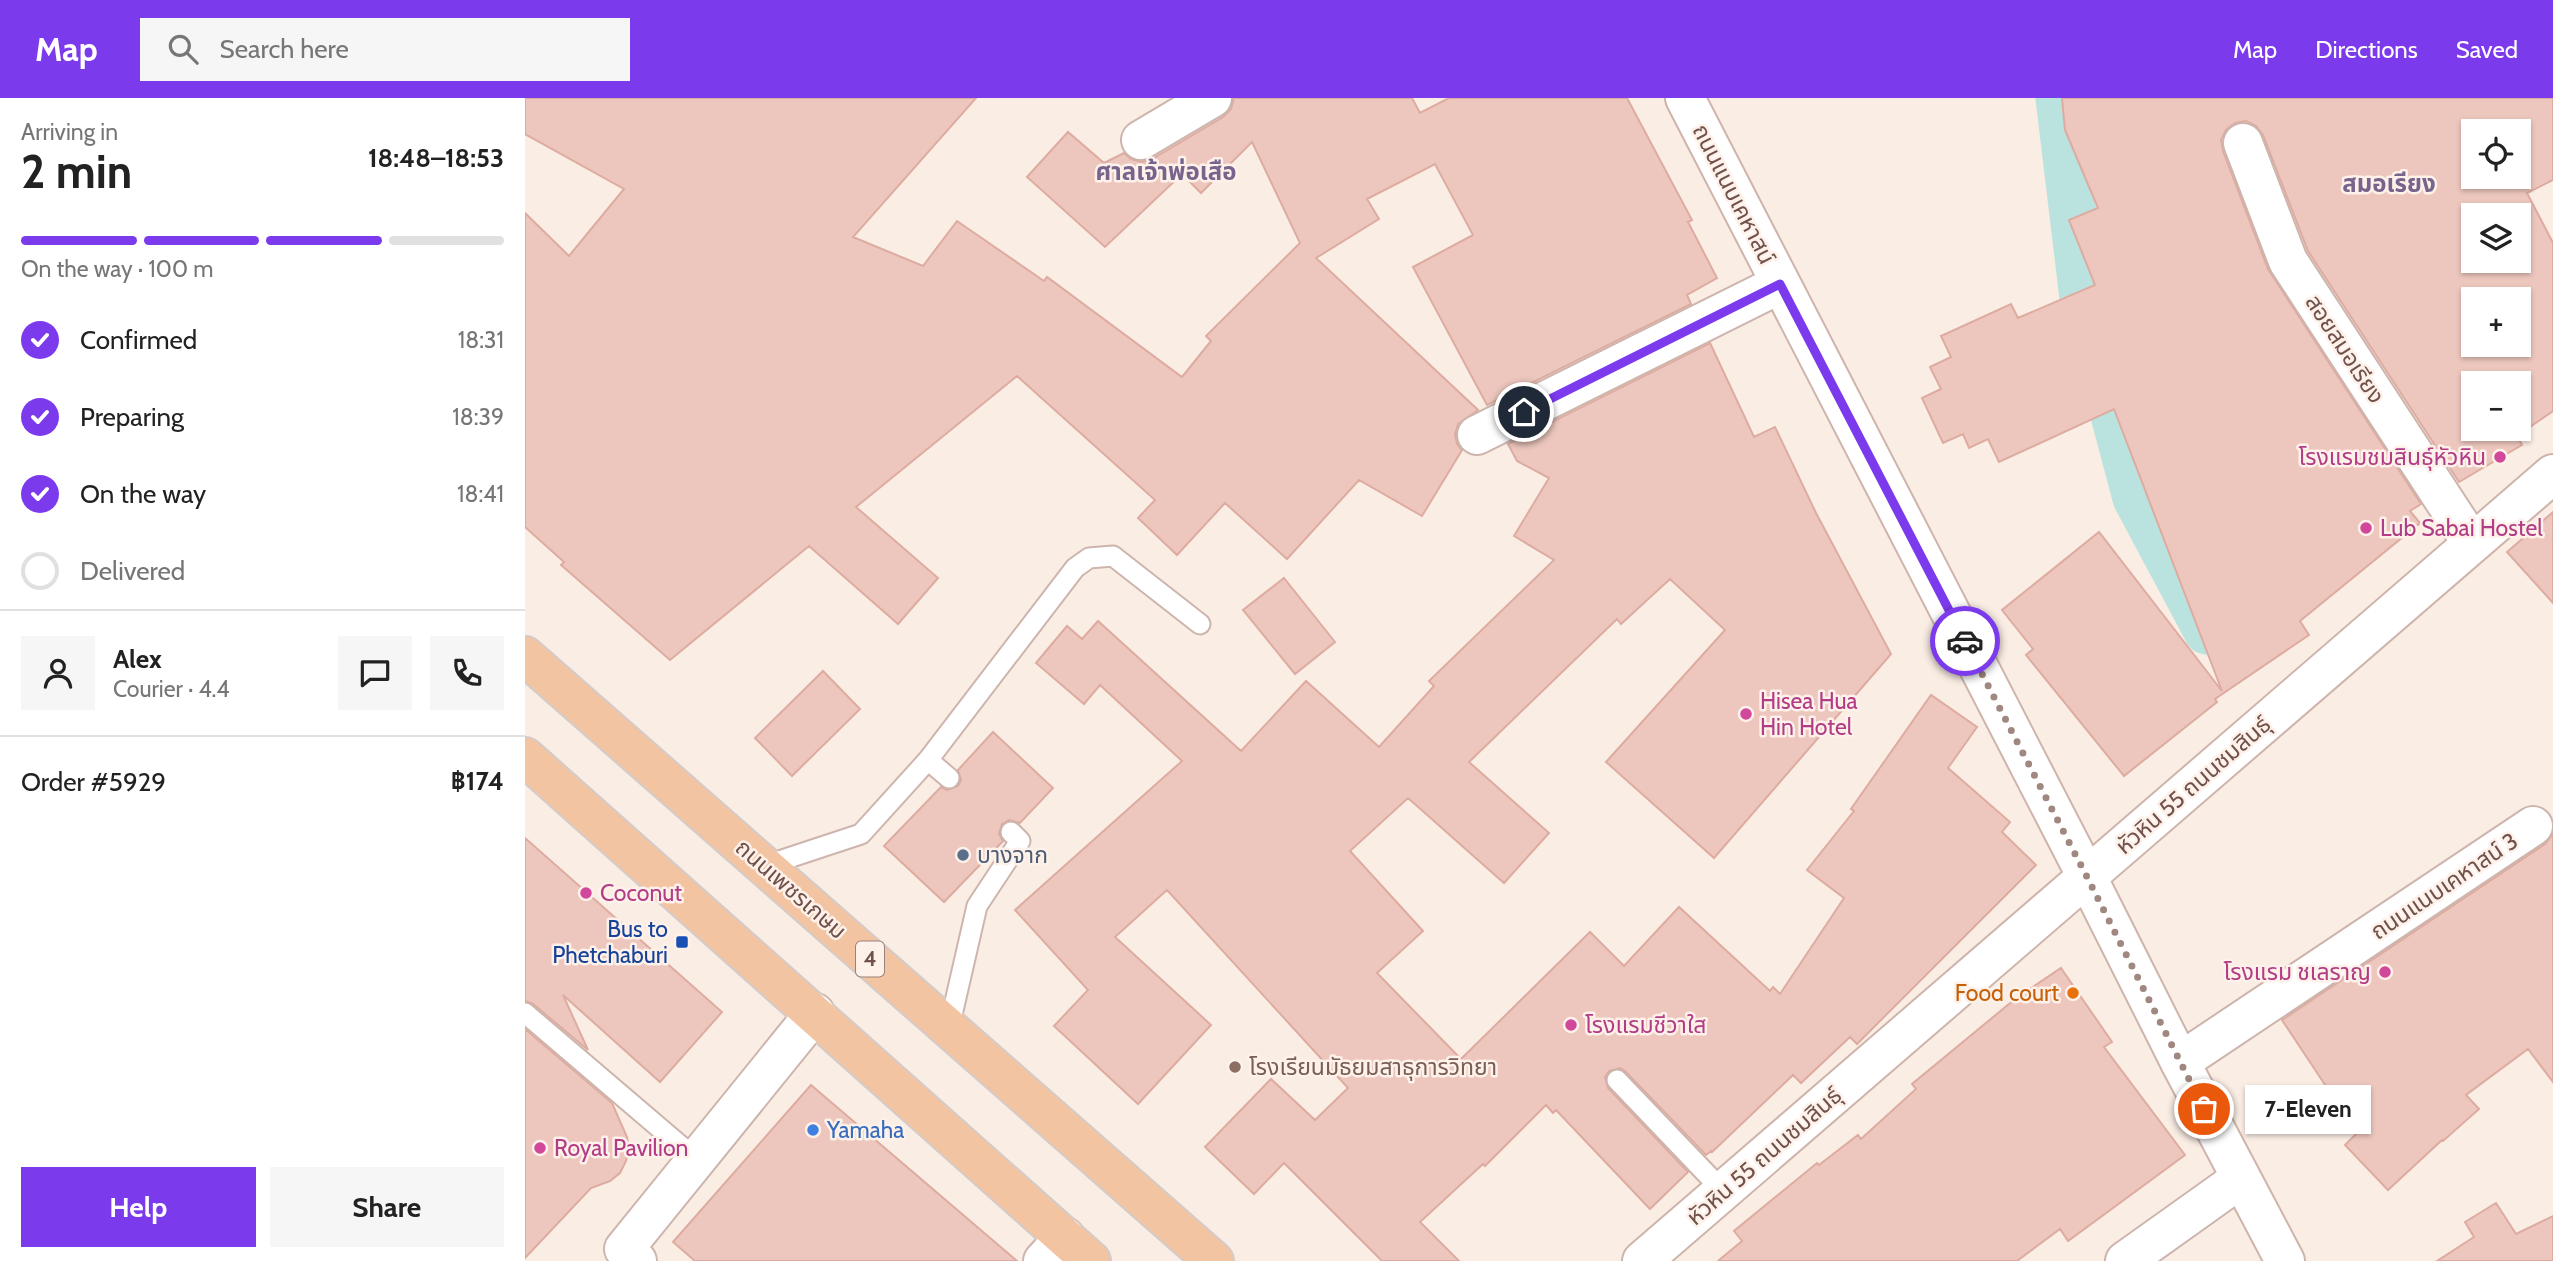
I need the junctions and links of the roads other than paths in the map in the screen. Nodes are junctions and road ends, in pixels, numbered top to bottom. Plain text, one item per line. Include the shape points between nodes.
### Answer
1 (1212, 98) edge
2 (1685, 98) edge
3 (1141, 140) dead end
4 (2243, 143) dead end
5 (1780, 284) junction
6 (1477, 435) dead end
7 (2553, 474) edge
8 (2472, 543) junction
9 (1200, 624) dead end
10 (525, 656) edge
11 (525, 757) edge
12 (928, 760) junction
13 (949, 778) dead end
14 (2533, 826) dead end
15 (1011, 832) dead end
16 (764, 866) junction
17 (2087, 877) junction
18 (525, 1013) edge
19 (815, 1013) junction
20 (949, 1028) junction
21 (2180, 1062) junction
22 (1617, 1080) dead end
23 (696, 1159) junction
24 (2240, 1180) junction
25 (1723, 1191) junction
26 (1066, 1253) edge
27 (623, 1257) edge
28 (1214, 1261) edge
29 (1642, 1261) edge
30 (2125, 1261) edge
31 (2285, 1261) edge

1 - 3 street
2 - 5 street, ถนนแนบเคหาสน์
4 - 8 street, สอยสมอเรียง via 2288,261
5 - 6 street
5 - 17 street, ถนนแนบเคหาสน์
7 - 8 street, หัวหิน 55 ถนนชมสินธุ์
8 - 17 street, หัวหิน 55 ถนนชมสินธุ์
9 - 12 lane via 1113,556 1089,558 1075,568
10 - 16 main road, ถนนเพชรเกษม / 4
11 - 19 main road
12 - 13 lane
12 - 16 lane via 861,834
14 - 21 street, ถนนแนบเคหาสน์ 3
15 - 20 lane via 1020,841 977,906
16 - 20 main road, ถนนเพชรเกษม / 4
17 - 21 street, ถนนแนบเคหาสน์
17 - 25 street, หัวหิน 55 ถนนชมสินธุ์
18 - 23 lane
19 - 23 street
19 - 26 main road
20 - 28 main road, ถนนเพชรเกษม / 4
21 - 24 street, ถนนแนบเคหาสน์
22 - 25 lane
23 - 27 street
24 - 30 street
24 - 31 street, ถนนแนบเคหาสน์
25 - 29 street, หัวหิน 55 ถนนชมสินธุ์

